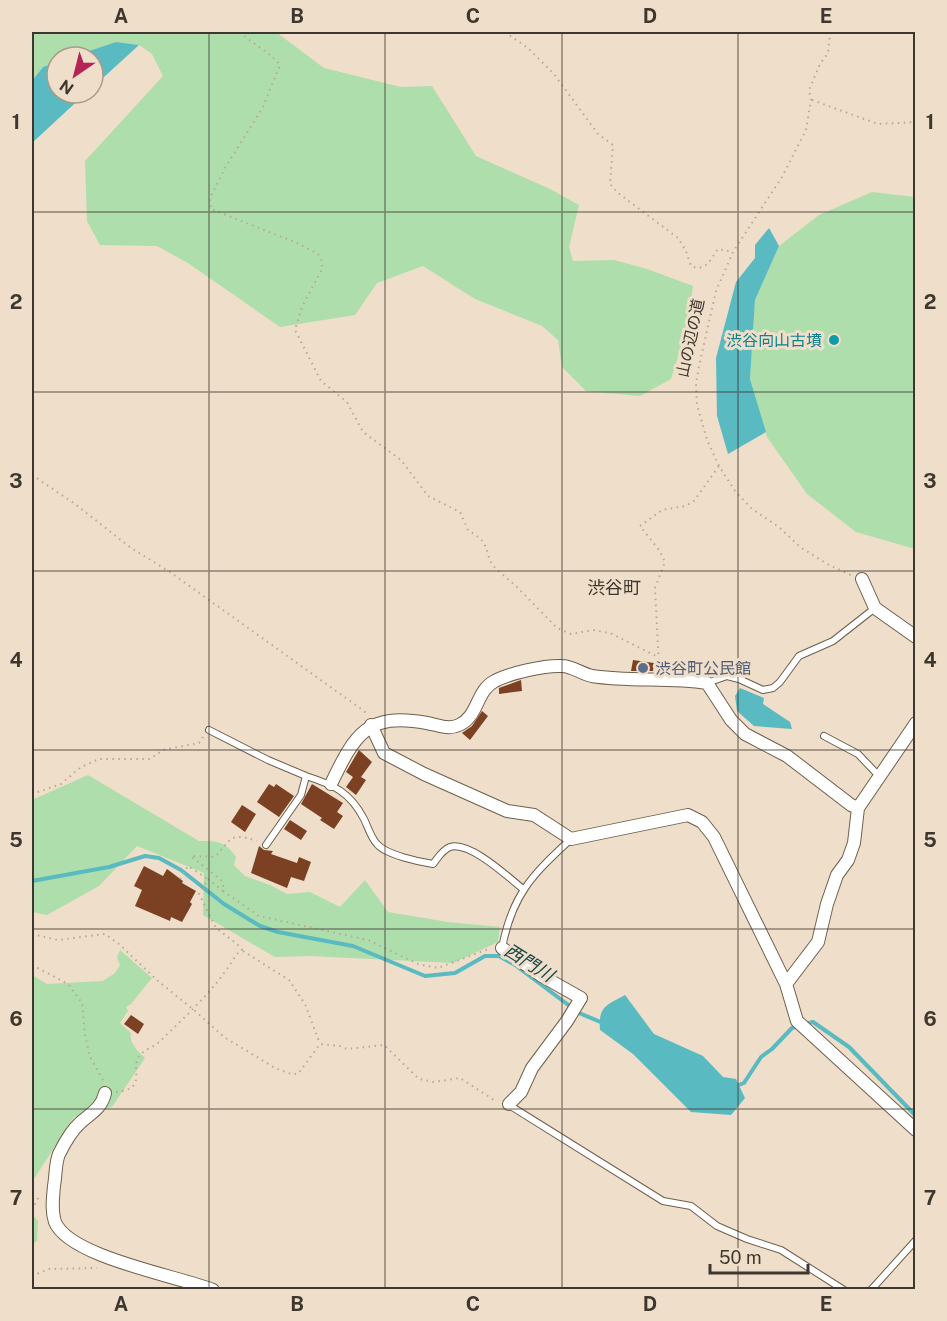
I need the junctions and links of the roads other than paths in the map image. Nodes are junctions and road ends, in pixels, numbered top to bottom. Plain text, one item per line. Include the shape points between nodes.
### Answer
1 (862, 579) road end
2 (876, 608) junction
3 (915, 637) edge
4 (706, 683) junction
5 (371, 725) junction
6 (914, 728) edge
7 (209, 730) road end
8 (824, 736) dead end
9 (306, 776) junction
10 (880, 776) junction
11 (331, 784) junction
12 (858, 808) junction
13 (572, 839) junction
14 (266, 845) road end
15 (523, 889) junction
16 (502, 948) joint
17 (786, 984) junction
18 (105, 1093) road end
19 (508, 1104) joint
20 (915, 1130) edge
21 (915, 1240) edge
22 (213, 1290) edge
23 (844, 1290) edge
24 (871, 1290) edge

1 - 2 street
2 - 3 street
2 - 4 lane via 833,641 799,656 772,688 763,690 727,676
4 - 5 street via 590,676 564,666 506,676 486,686 471,715 460,725 449,728 397,720
4 - 12 street via 745,734 787,756
5 - 11 street via 342,761
5 - 13 street via 384,753 507,811 534,815
6 - 10 street
7 - 9 lane
8 - 10 lane via 858,754
9 - 11 lane
9 - 14 lane via 302,795
10 - 12 street
11 - 15 lane via 351,800 377,846 413,862 434,864 442,852 458,846 492,864
12 - 17 street via 854,843 826,904 818,942
13 - 15 lane
13 - 17 street via 688,815 702,822 714,837
15 - 16 lane
16 - 19 street via 581,998 520,1092
17 - 20 street via 802,1025
18 - 22 street via 103,1102 78,1124 58,1155 52,1208 59,1229 95,1253
19 - 23 lane via 663,1201 691,1206 717,1226 781,1250
21 - 24 lane

